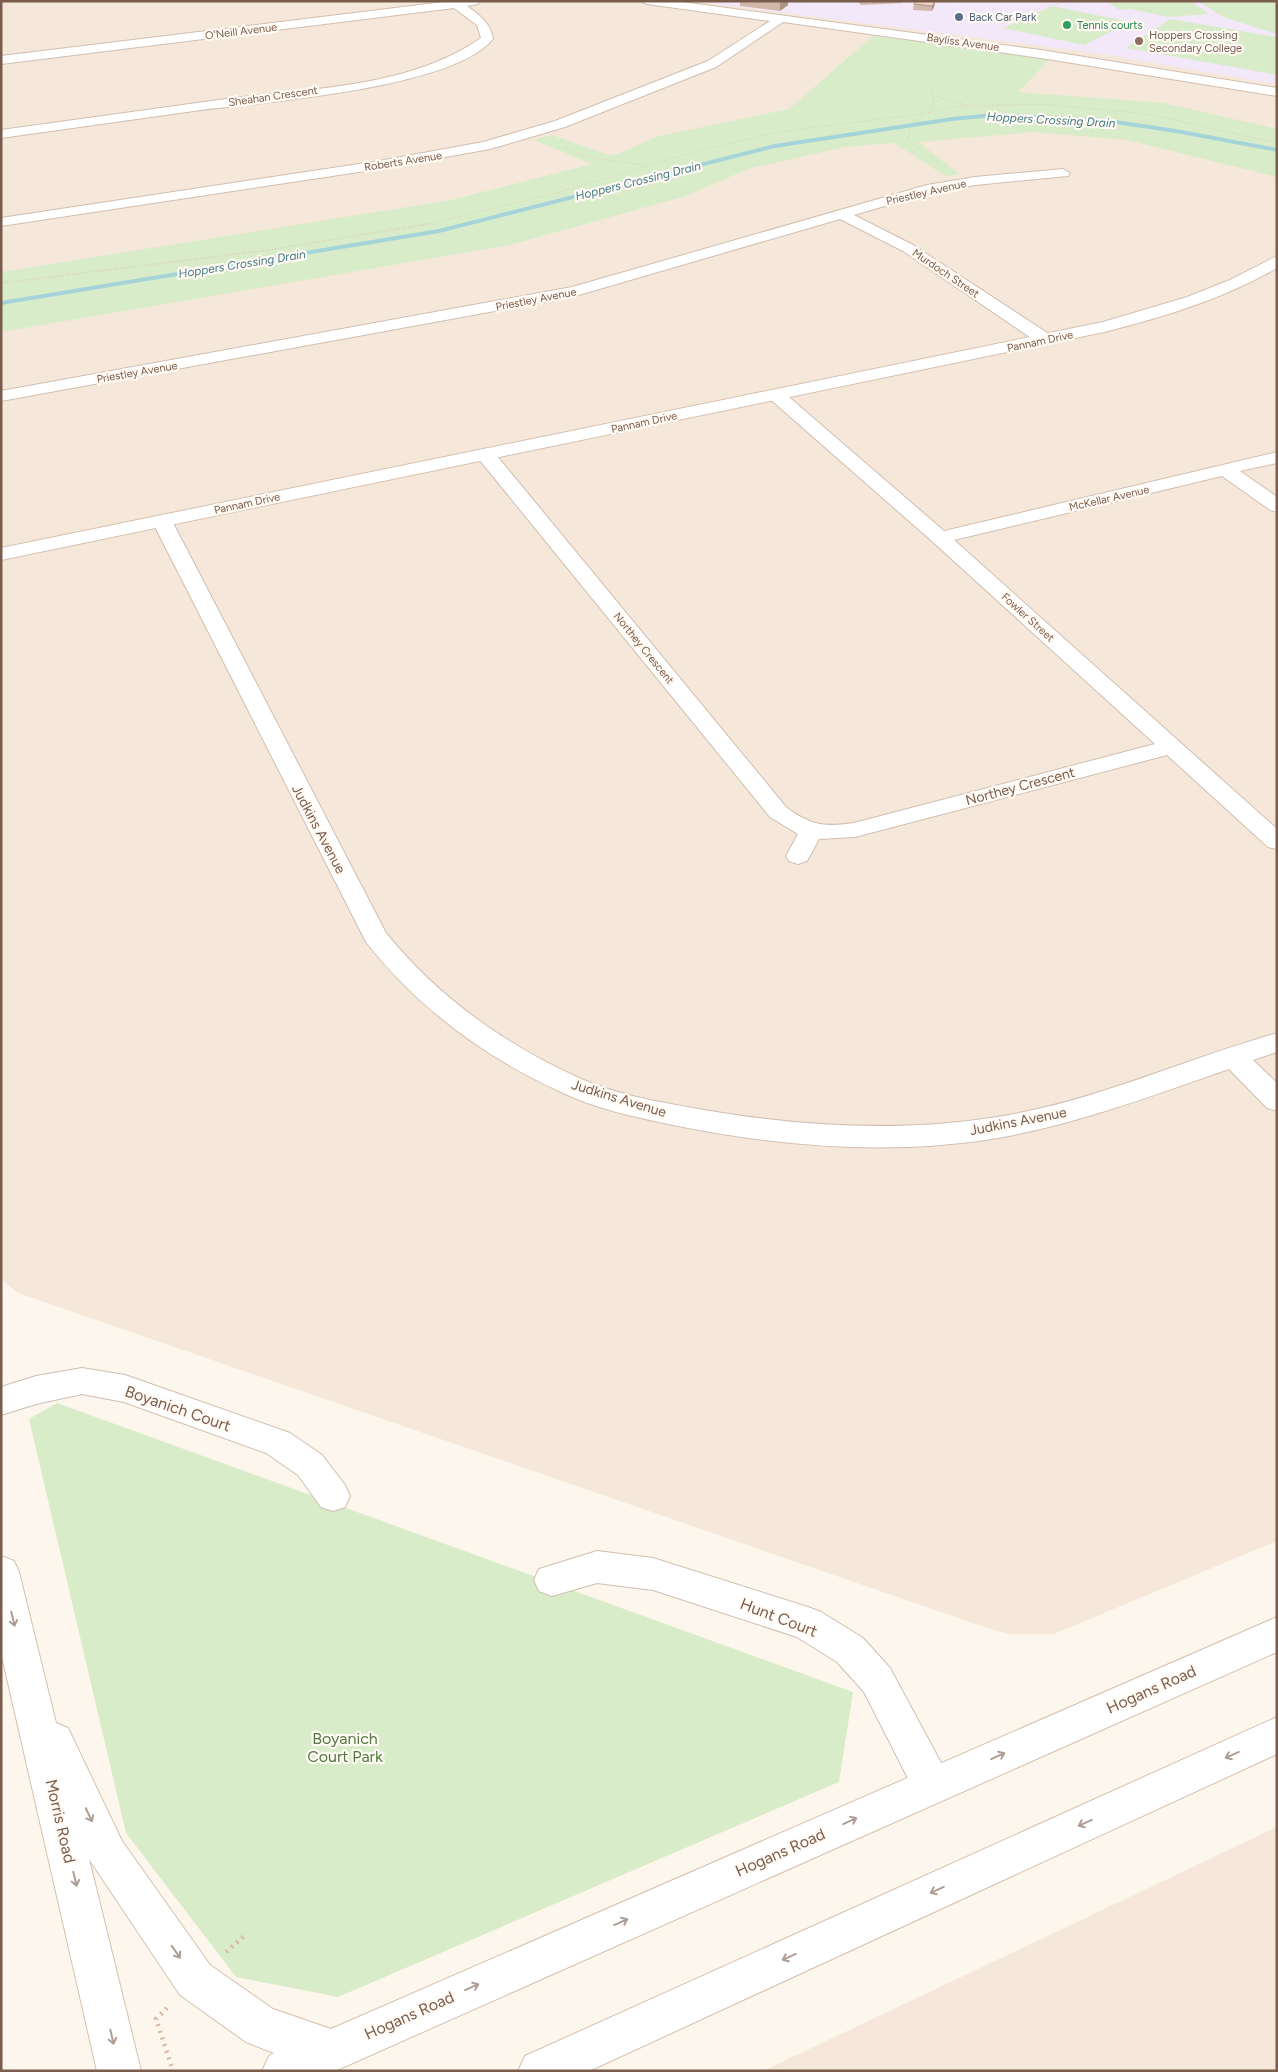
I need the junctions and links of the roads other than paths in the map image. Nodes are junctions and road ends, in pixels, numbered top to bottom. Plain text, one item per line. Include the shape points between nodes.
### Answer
1 (481, 1) edge
2 (648, 1) edge
3 (456, 4) junction
4 (780, 19) junction
5 (1, 60) edge
6 (1277, 92) edge
7 (1, 134) edge
8 (1063, 173) dead end
9 (1, 204) edge
10 (841, 214) junction
11 (5, 221) edge
12 (1277, 261) edge
13 (1046, 340) junction
14 (776, 395) junction
15 (1, 396) edge
16 (485, 454) junction
17 (1277, 457) edge
18 (1226, 470) junction
19 (1277, 506) edge
20 (162, 521) junction
21 (940, 538) junction
22 (1, 554) edge
23 (1171, 747) junction
24 (811, 832) junction
25 (1277, 842) edge
26 (798, 856) dead end
27 (1277, 1042) edge
28 (1233, 1056) junction
29 (1277, 1101) edge
30 (1, 1402) edge
31 (333, 1496) dead end
32 (1, 1572) edge
33 (552, 1580) dead end
34 (1277, 1634) edge
35 (32, 1692) junction
36 (1277, 1735) edge
37 (932, 1785) junction
38 (330, 2050) junction
39 (119, 2071) edge
40 (284, 2071) edge
41 (540, 2071) edge

1 - 3 street, O'Neill Avenue
2 - 4 street, Bayliss Avenue
3 - 5 street, O'Neill Avenue
3 - 7 street, Sheahan Crescent via 481,23 487,40 458,58 415,73 340,87
4 - 6 street, Bayliss Avenue via 1155,70
4 - 11 street, Roberts Avenue via 712,64 560,124 511,139 414,160
8 - 10 street, Priestley Avenue via 956,183 898,196
9 - 11 street
10 - 13 street, Murdoch Street via 908,248
10 - 15 street, Priestley Avenue via 572,292
12 - 13 street, Pannam Drive via 1204,297 1137,319
13 - 14 street, Pannam Drive
14 - 16 street, Pannam Drive
14 - 21 street, Fowler Street
16 - 20 street, Pannam Drive
16 - 24 street, Northey Crescent via 778,812 791,823
17 - 18 street, McKellar Avenue
18 - 19 street
18 - 21 street, McKellar Avenue
20 - 22 street, Pannam Drive
20 - 28 street, Judkins Avenue via 375,936 394,963 419,988 460,1020 512,1055 574,1086 650,1110 735,1126 818,1136 894,1138 987,1129 1079,1108
21 - 23 street, Fowler Street
23 - 24 street, Northey Crescent via 855,830 833,834
23 - 25 street, Fowler Street
24 - 26 street
27 - 28 street, Judkins Avenue
28 - 29 street
30 - 31 street, Boyanich Court via 36,1390 82,1381 125,1389 278,1443 310,1465
32 -> 35 street, Morris Road
33 - 37 street, Hunt Court via 597,1567 653,1574 808,1624 850,1650 877,1680
37 -> 34 street, Hogans Road
35 -> 38 street via 108,1855 196,1980 261,2027
35 -> 39 street, Morris Road
36 -> 41 street
38 -> 37 street, Hogans Road
38 - 40 street, Hogans Road

